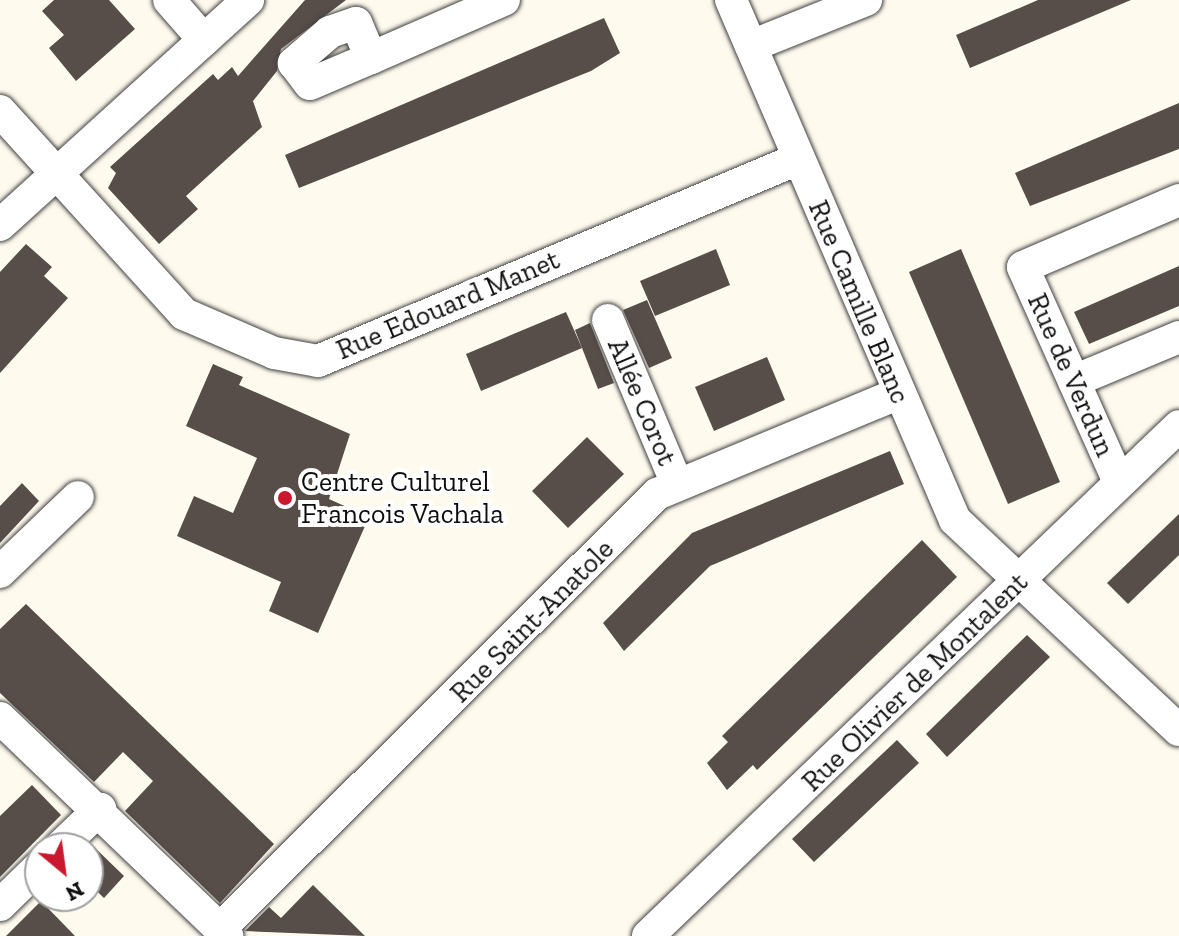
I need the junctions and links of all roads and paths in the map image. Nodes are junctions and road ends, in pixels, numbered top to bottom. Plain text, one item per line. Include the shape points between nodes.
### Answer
1 (169, 0) edge
2 (248, 0) edge
3 (504, 0) edge
4 (731, 0) edge
5 (866, 0) edge
6 (204, 40) junction
7 (751, 46) junction
8 (371, 58) dead end
9 (0, 111) edge
10 (798, 159) junction
11 (52, 177) junction
12 (1179, 200) edge
13 (0, 225) edge
14 (608, 320) dead end
15 (1179, 337) edge
16 (1074, 381) junction
17 (897, 394) junction
18 (1179, 426) edge
19 (1119, 482) junction
20 (677, 484) junction
21 (78, 497) dead end
22 (0, 572) edge
23 (1019, 582) junction
24 (0, 718) edge
25 (1179, 730) edge
26 (100, 809) junction
27 (76, 832) edge
28 (24, 882) edge
29 (0, 905) edge
30 (224, 933) edge
31 (648, 936) edge

1 - 6 street
2 - 6 street
3 - 8 street
4 - 7 street, Rue Camille Blanc
5 - 7 street
6 - 11 street
7 - 10 street, Rue Camille Blanc
9 - 11 street, Rue Edouard Manet
10 - 11 street, Rue Edouard Manet via 318,361 274,353 184,314
10 - 17 street, Rue Camille Blanc
11 - 13 street
12 - 16 street, Rue de Verdun via 1023,267
14 - 20 street, Allée Corot
15 - 16 street
16 - 19 street, Rue de Verdun
17 - 20 street, Rue Saint-Anatole
17 - 23 street, Rue Camille Blanc via 955,520
18 - 19 street, Rue Olivier de Montalent
19 - 23 street, Rue Olivier de Montalent
20 - 30 street, Rue Saint-Anatole via 657,494
21 - 22 street
23 - 25 street, Rue Camille Blanc
23 - 31 street, Rue Olivier de Montalent
24 - 26 street
26 - 27 street
26 - 30 street
28 - 29 street

